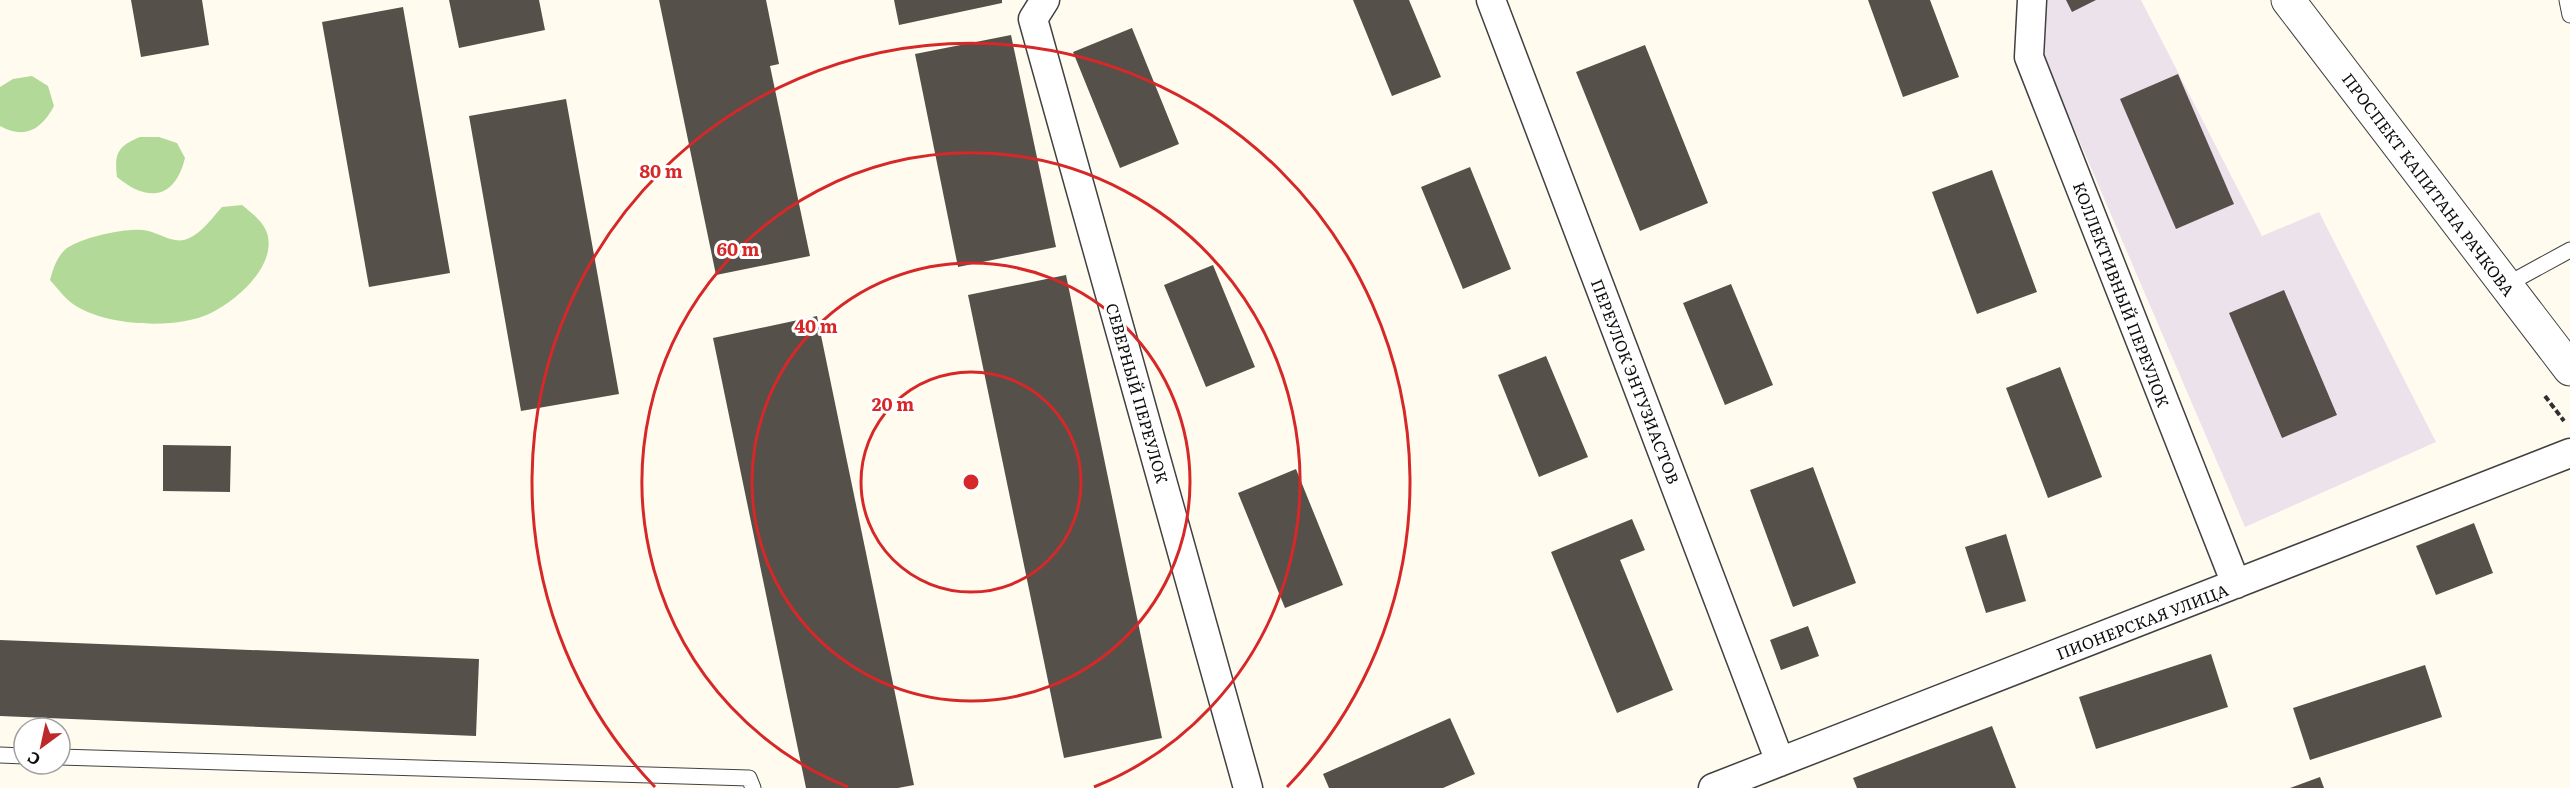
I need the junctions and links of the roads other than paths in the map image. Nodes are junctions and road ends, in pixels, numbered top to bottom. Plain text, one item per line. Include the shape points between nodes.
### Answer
1 (1045, 0) edge
2 (1491, 0) edge
3 (2032, 0) edge
4 (2288, 0) edge
5 (2567, 0) edge
6 (2570, 15) edge
7 (2570, 250) edge
8 (2506, 285) junction
9 (2570, 369) edge
10 (2570, 453) edge
11 (2236, 584) junction
12 (72, 757) edge
13 (1780, 762) junction
14 (753, 788) edge
15 (1248, 788) edge
16 (1713, 788) edge

1 - 15 street, СЕВЕРНЫЙ ПЕРЕУЛОК via 1033,19
2 - 13 street, ПЕРЕУЛОК ЭНТУЗИАСТОВ
3 - 11 street, КОЛЛЕКТИВНЫЙ ПЕРЕУЛОК via 2028,57
4 - 8 street, ПРОСПЕКТ КАПИТАНА РАЧКОВА
5 - 6 lane
7 - 8 lane
8 - 9 street, ПРОСПЕКТ КАПИТАНА РАЧКОВА
10 - 11 street, ПИОНЕРСКАЯ УЛИЦА
11 - 13 street, ПИОНЕРСКАЯ УЛИЦА
12 - 14 lane via 749,778
13 - 16 street, ПИОНЕРСКАЯ УЛИЦА

